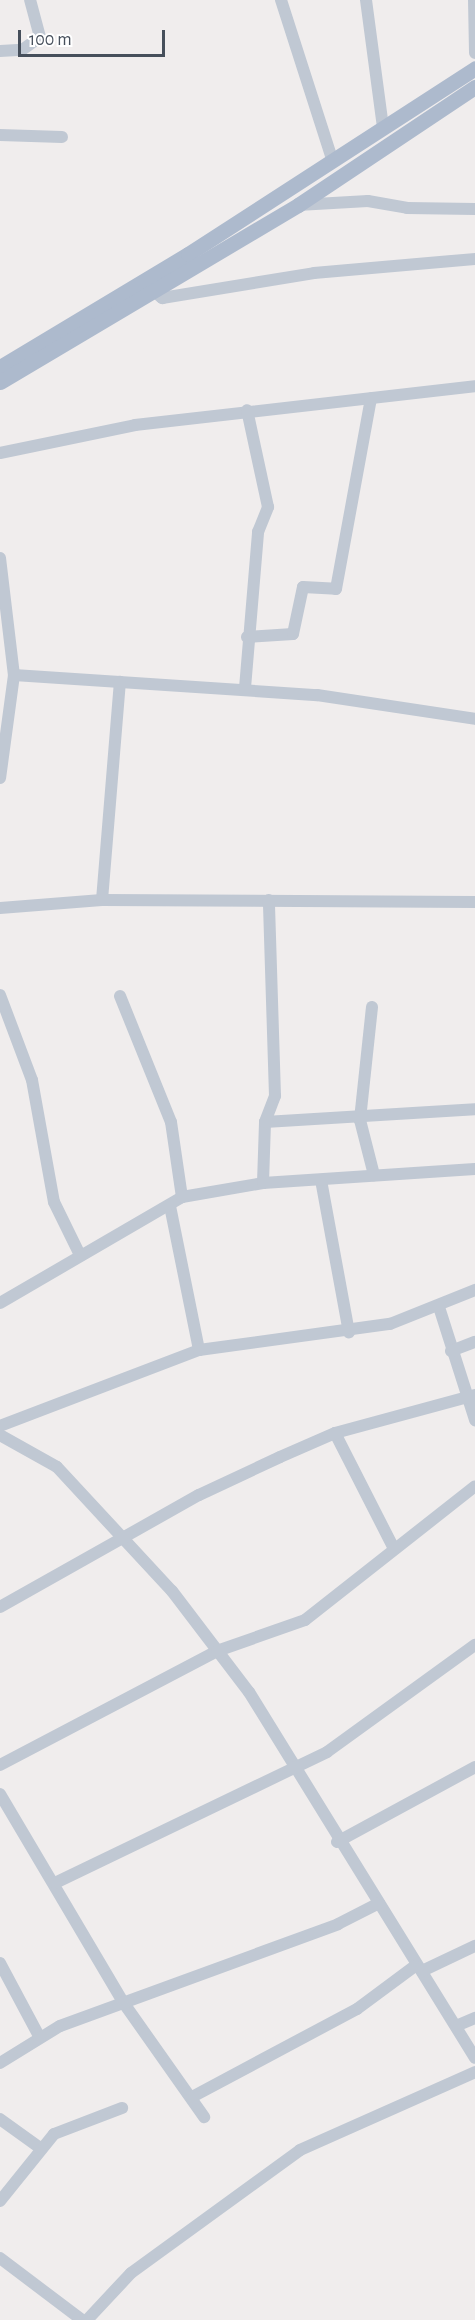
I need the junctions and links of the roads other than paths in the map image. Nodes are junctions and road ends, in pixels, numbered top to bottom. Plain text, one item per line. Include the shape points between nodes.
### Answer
1 (30, 0) edge
2 (281, 0) edge
3 (366, 0) edge
4 (474, 0) edge
5 (0, 51) edge
6 (475, 52) edge
7 (475, 68) edge
8 (475, 87) edge
9 (383, 128) junction
10 (0, 135) edge
11 (62, 137) dead end
12 (333, 162) junction
13 (298, 204) junction
14 (475, 209) edge
15 (475, 259) edge
16 (154, 291) junction
17 (0, 367) edge
18 (0, 382) edge
19 (475, 386) edge
20 (371, 398) junction
21 (248, 410) junction
22 (0, 453) edge
23 (0, 558) edge
24 (247, 637) junction
25 (14, 675) junction
26 (120, 682) junction
27 (245, 688) junction
28 (475, 719) edge
29 (0, 778) edge
30 (102, 900) junction
31 (269, 900) junction
32 (475, 902) edge
33 (0, 908) edge
34 (0, 995) edge
35 (120, 996) dead end
36 (372, 1007) dead end
37 (475, 1109) edge
38 (360, 1120) junction
39 (266, 1122) junction
40 (475, 1169) edge
41 (374, 1175) junction
42 (321, 1180) junction
43 (262, 1183) junction
44 (182, 1197) junction
45 (170, 1206) junction
46 (79, 1253) junction
47 (475, 1290) edge
48 (0, 1303) edge
49 (439, 1307) junction
50 (349, 1332) junction
51 (475, 1342) edge
52 (199, 1350) junction
53 (451, 1351) junction
54 (470, 1396) edge
55 (475, 1420) edge
56 (0, 1426) edge
57 (335, 1433) junction
58 (0, 1435) edge
59 (475, 1486) edge
60 (124, 1535) junction
61 (393, 1547) junction
62 (0, 1607) edge
63 (475, 1646) edge
64 (218, 1651) junction
65 (0, 1765) edge
66 (292, 1765) junction
67 (475, 1767) edge
68 (0, 1794) edge
69 (337, 1842) junction
70 (56, 1883) junction
71 (379, 1903) junction
72 (475, 1946) edge
73 (0, 1963) edge
74 (419, 1969) junction
75 (123, 2002) junction
76 (475, 2018) edge
77 (456, 2026) junction
78 (39, 2036) junction
79 (475, 2058) edge
80 (0, 2063) edge
81 (475, 2072) edge
82 (192, 2097) junction
83 (122, 2108) dead end
84 (204, 2117) dead end
85 (0, 2119) edge
86 (39, 2146) junction
87 (0, 2201) edge
88 (0, 2258) edge
89 (82, 2320) edge
90 (87, 2320) edge

1 - 5 street via 40,37 22,50
2 - 12 street
3 - 9 street
4 - 6 street
7 - 9 main road
8 - 13 main road
9 - 12 main road
10 - 11 street
12 - 17 main road
13 - 14 street via 368,201 407,208
13 - 16 main road
15 - 16 street via 314,273 162,298
16 - 18 main road
19 - 20 street
20 - 21 street
20 - 24 street via 336,589 303,587 293,633
21 - 22 street via 135,425
21 - 24 street via 268,507 258,532
23 - 25 street
24 - 27 street
25 - 26 street
25 - 29 street
26 - 27 street
26 - 30 street
27 - 28 street
30 - 31 street
30 - 33 street
31 - 32 street
31 - 39 street via 275,1096
34 - 46 street via 32,1080 54,1202
35 - 44 street via 171,1122
36 - 38 street
37 - 38 street
38 - 39 street
38 - 41 street
39 - 43 street
40 - 41 street
41 - 42 street
42 - 43 street
42 - 50 street
43 - 44 street
44 - 45 street
45 - 46 street
45 - 52 street
46 - 48 street
47 - 49 street
49 - 50 street
49 - 53 street
50 - 52 street
51 - 53 street
52 - 56 street
53 - 54 street
54 - 55 street
54 - 57 street
57 - 60 street
57 - 61 street
58 - 60 street via 57,1467
59 - 61 street
60 - 62 street via 67,1573
60 - 64 street
61 - 64 street via 305,1620
63 - 66 street via 327,1752
64 - 65 street
64 - 66 street via 249,1692
66 - 69 street
66 - 70 street via 260,1787
67 - 69 street
68 - 70 street
69 - 71 street
70 - 75 street
71 - 74 street
71 - 75 street via 338,1924
72 - 74 street
73 - 78 street
74 - 77 street
74 - 82 street via 357,2009
75 - 78 street
75 - 82 street
76 - 77 street
77 - 79 street
78 - 80 street
81 - 90 street via 300,2150 130,2272
82 - 84 street
83 - 86 street via 61,2130
85 - 86 street
86 - 87 street
88 - 89 street

